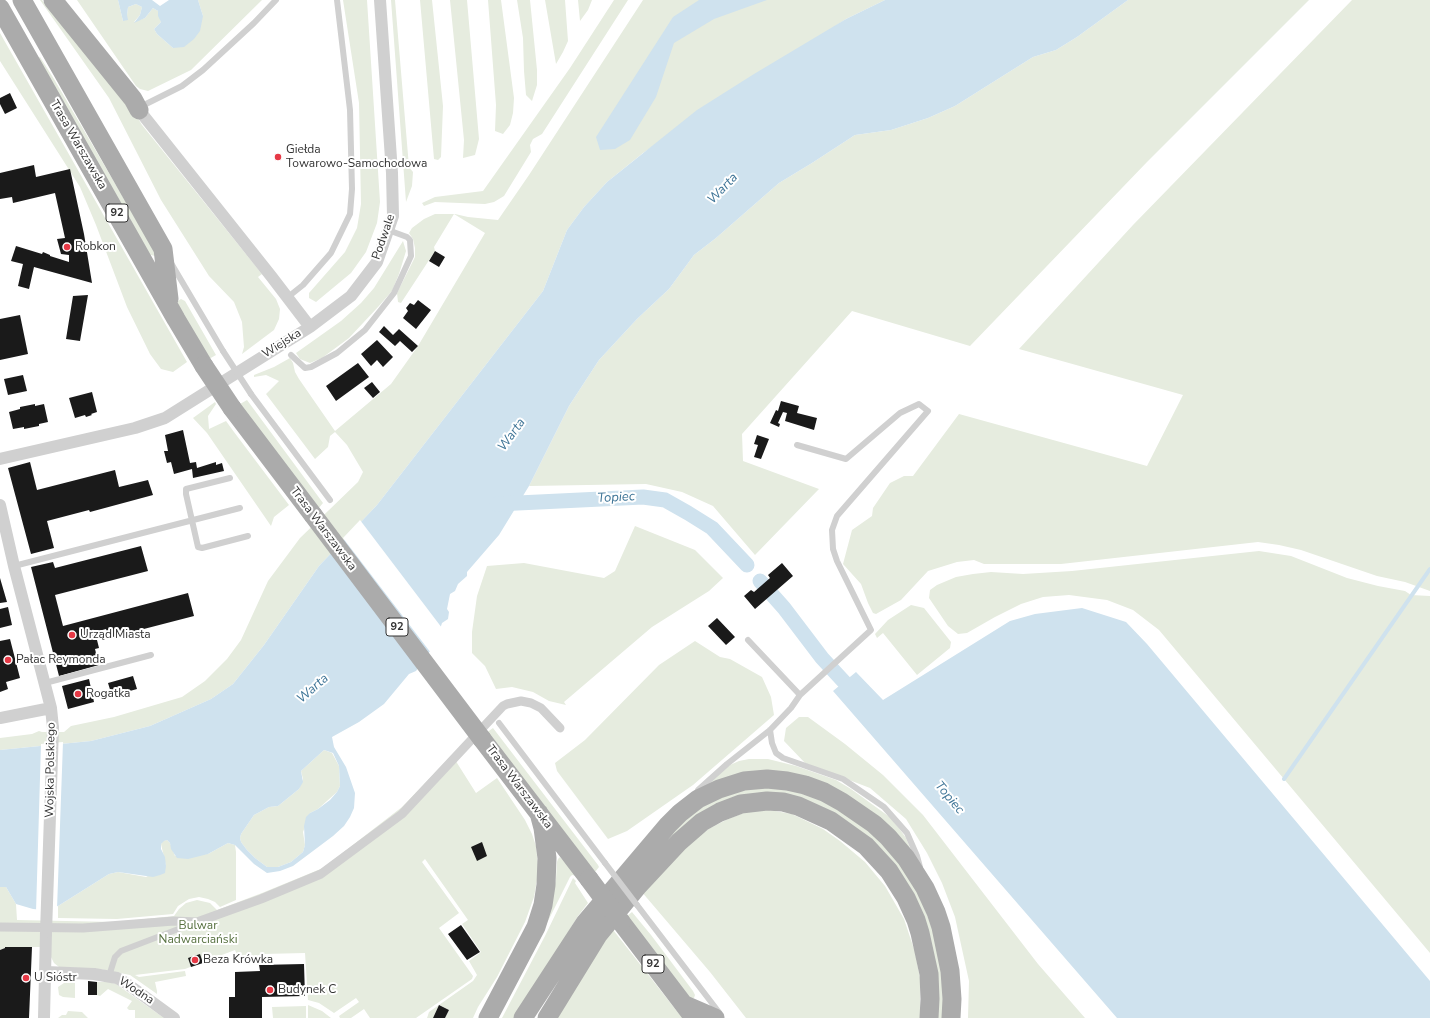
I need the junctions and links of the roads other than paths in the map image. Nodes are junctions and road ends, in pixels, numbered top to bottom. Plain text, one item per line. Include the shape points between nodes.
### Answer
1 (22, 0) edge
2 (54, 0) edge
3 (276, 0) edge
4 (337, 0) edge
5 (380, 0) edge
6 (0, 8) edge
7 (139, 110) junction
8 (388, 230) junction
9 (163, 248) junction
10 (162, 272) junction
11 (188, 292) junction
12 (288, 298) junction
13 (170, 308) junction
14 (310, 327) junction
15 (290, 355) dead end
16 (797, 445) dead end
17 (0, 459) edge
18 (230, 478) dead end
19 (330, 500) dead end
20 (0, 505) edge
21 (240, 508) dead end
22 (192, 520) junction
23 (248, 536) dead end
24 (14, 566) junction
25 (748, 640) dead end
26 (151, 655) dead end
27 (45, 683) junction
28 (800, 695) junction
29 (51, 708) junction
30 (0, 718) edge
31 (498, 723) dead end
32 (560, 728) dead end
33 (770, 730) junction
34 (694, 801) junction
35 (539, 813) junction
36 (925, 888) junction
37 (197, 922) junction
38 (0, 927) edge
39 (46, 972) junction
40 (109, 976) junction
41 (705, 994) junction
42 (701, 1015) edge
43 (44, 1018) edge
44 (174, 1018) edge
45 (488, 1018) edge
46 (523, 1018) edge
47 (547, 1018) edge
48 (724, 1018) edge
49 (930, 1018) edge
50 (951, 1018) edge

1 - 9 main road, Trasa Warszawska / 92
2 - 7 main road
3 - 7 lane via 203,70 182,86
4 - 12 lane via 350,110 350,214 330,253 303,285
5 - 8 street, Podwale via 394,216
6 - 10 main road, Trasa Warszawska / 92
7 - 12 street, Wiejska
8 - 14 street, Podwale via 377,262 351,296
8 - 15 lane via 410,240 412,256 394,293 365,330 337,353 310,367 305,368
9 - 10 main road
9 - 11 lane, Trasa Warszawska / 92
10 - 11 lane
10 - 13 main road, Trasa Warszawska / 92
10 - 13 main road
11 - 19 lane, Trasa Warszawska / 92, bridge via 251,394
12 - 14 street, Wiejska
13 - 35 main road, Trasa Warszawska / 92, bridge via 232,408
14 - 17 street, Wiejska via 165,418 135,428
16 - 28 lane via 846,459 900,413 919,404 928,411 834,522 833,549 837,561 871,630
18 - 22 lane via 186,489
20 - 24 street, Wojska Polskiego
21 - 22 lane
22 - 23 lane via 198,547
22 - 24 lane
24 - 27 street, Wojska Polskiego
25 - 28 lane
26 - 27 lane
27 - 29 street, Wojska Polskiego
28 - 33 lane
29 - 30 street
29 - 39 street, Wojska Polskiego, bridge via 53,728
31 - 41 lane, Trasa Warszawska / 92, bridge
32 - 37 street via 540,708 531,703 521,701 503,706 402,814 321,874
33 - 34 lane via 698,790
33 - 36 lane via 776,753 783,758 843,780 884,807 907,833 918,856
34 - 36 main road via 726,786 756,780 787,781 815,789 850,807 881,830 906,858
34 - 46 main road via 668,825 585,923
35 - 42 main road, Trasa Warszawska / 92, bridge via 621,922
35 - 45 main road via 547,858 543,905 536,927
36 - 50 main road via 939,920 947,952 951,980
37 - 38 street via 174,921 83,928
37 - 40 lane via 121,951 115,957
39 - 40 street, Wodna
39 - 43 street, Wojska Polskiego
40 - 44 street, Wodna via 126,983
41 - 42 lane
41 - 48 lane, Trasa Warszawska / 92
47 - 49 main road via 598,935 638,886 679,842 702,822 720,812 741,804 767,801 798,806 831,821 866,846 889,871 909,904 920,934 929,974

